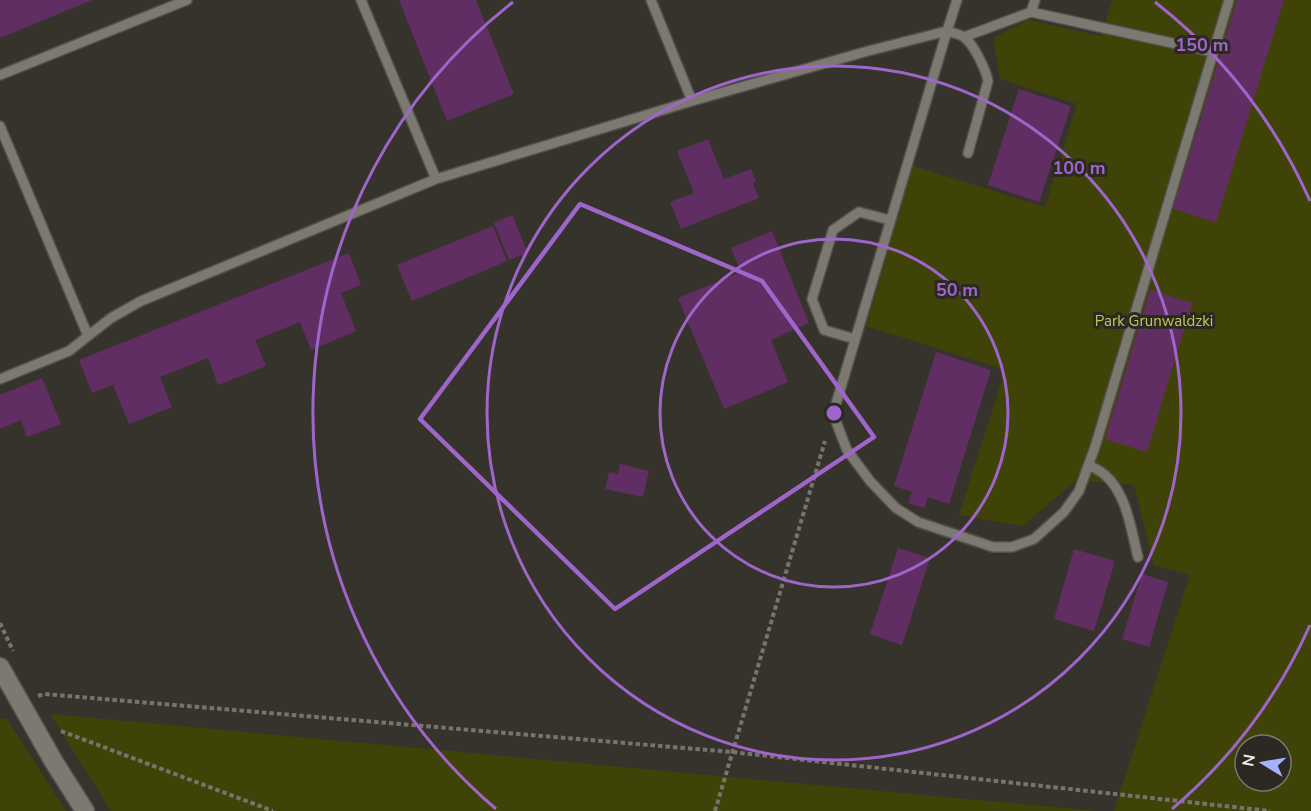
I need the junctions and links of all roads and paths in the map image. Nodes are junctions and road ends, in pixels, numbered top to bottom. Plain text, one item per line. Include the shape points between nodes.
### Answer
1 (187, 0) edge
2 (361, 0) edge
3 (651, 0) edge
4 (957, 0) edge
5 (1035, 0) edge
6 (1229, 0) edge
7 (1031, 12) junction
8 (947, 31) junction
9 (964, 37) junction
10 (1213, 52) junction
11 (0, 75) edge
12 (692, 101) junction
13 (0, 126) edge
14 (968, 153) dead end
15 (436, 179) junction
16 (890, 220) junction
17 (88, 336) junction
18 (855, 339) junction
19 (0, 379) edge
20 (833, 414) junction
21 (1089, 465) junction
22 (1138, 557) dead end
23 (1, 672) edge
24 (22, 705) junction
25 (52, 728) dead end
26 (732, 752) junction
27 (85, 811) edge
28 (273, 811) edge
29 (715, 811) edge
30 (1270, 811) edge

1 - 11 lane
2 - 15 lane
3 - 12 lane
4 - 8 lane
5 - 7 lane
6 - 10 lane
7 - 9 lane
7 - 10 lane
8 - 9 lane
8 - 12 lane
8 - 16 lane
9 - 14 lane via 988,81
10 - 21 lane
12 - 15 lane
13 - 17 lane
15 - 17 lane via 141,301
16 - 18 lane
16 - 18 lane via 859,212 833,230 812,299 824,330
17 - 19 lane via 69,351
18 - 20 lane
20 - 21 lane via 847,450 896,508 918,522 993,547 1012,547 1034,538 1064,512 1079,491
20 - 26 path
21 - 22 lane via 1113,484 1129,519
23 - 24 street
24 - 26 path via 44,694
24 - 27 street
25 - 28 path
26 - 29 path
26 - 30 path

